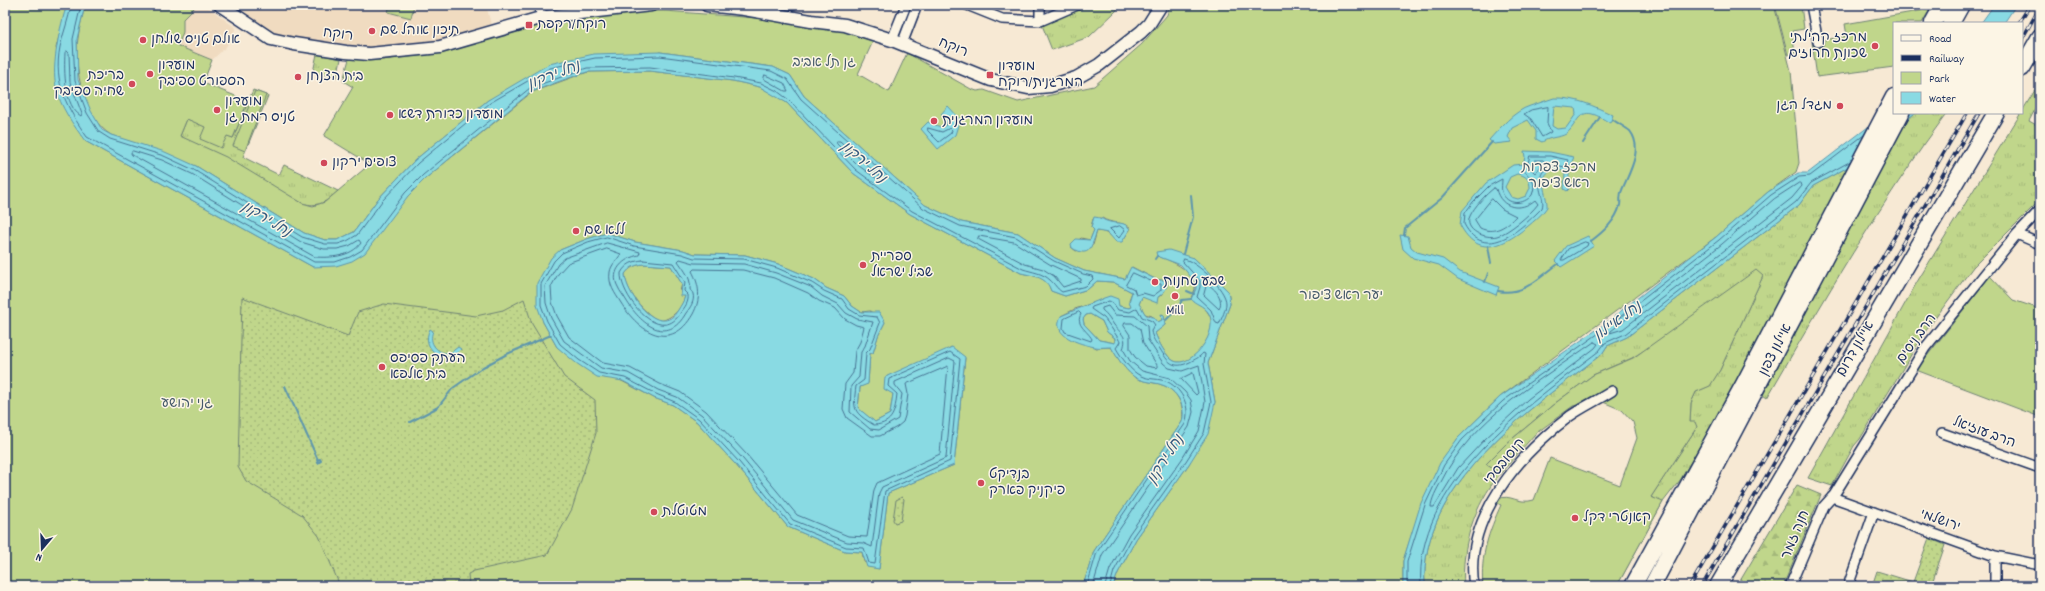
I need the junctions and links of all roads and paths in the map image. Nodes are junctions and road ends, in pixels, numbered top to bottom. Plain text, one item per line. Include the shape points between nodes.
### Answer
1 (220, 5) edge
2 (537, 5) edge
3 (651, 5) edge
4 (707, 5) edge
5 (906, 5) edge
6 (917, 5) edge
7 (968, 5) edge
8 (1040, 5) edge
9 (1077, 5) edge
10 (1161, 5) edge
11 (1811, 5) edge
12 (1943, 5) edge
13 (1961, 5) edge
14 (627, 6) edge
15 (545, 11) edge
16 (1040, 21) junction
17 (1934, 22) edge
18 (1951, 22) edge
19 (2040, 37) edge
20 (897, 42) junction
21 (1818, 42) dead end
22 (2040, 48) edge
23 (2023, 66) edge
24 (2023, 73) edge
25 (1893, 99) edge
26 (1900, 114) edge
27 (1995, 114) edge
28 (2040, 210) edge
29 (2017, 234) junction
30 (2040, 244) edge
31 (1831, 245) junction
32 (1612, 391) dead end
33 (1942, 433) dead end
34 (1701, 464) junction
35 (2040, 468) edge
36 (1832, 497) junction
37 (1874, 512) junction
38 (1995, 556) junction
39 (2040, 565) edge
40 (1474, 586) edge
41 (1633, 586) edge
42 (1652, 586) edge
43 (1718, 586) edge
44 (1790, 586) edge
45 (1848, 586) edge
46 (1995, 586) edge

1 - 15 street, רוקח via 271,39 301,46 369,54 440,47
2 - 15 street
3 - 14 street, רוקח
4 - 20 street, רוקח via 846,25
5 - 20 street
6 - 20 street
7 - 16 street via 1002,19
8 - 16 street
9 - 16 street
10 - 20 street, רוקח via 1149,24 1104,61 1076,78 1050,86 1028,88 991,80
11 - 21 street
12 - 17 highway
13 - 18 highway
14 - 15 street, רוקח
19 - 23 highway
22 - 24 highway
25 - 34 highway
26 - 31 highway, איילון צפון
27 - 43 highway, איילון דרום
28 - 29 street, הרב ניסים
29 - 30 street
29 - 36 street, הרב ניסים via 1925,348
31 - 34 highway
31 - 42 highway, איילון צפון
32 - 40 street, קוסובסקי via 1577,411 1553,431 1530,451 1499,489 1489,506 1478,538
33 - 35 street, הרב עוזיאל
34 - 41 highway
36 - 37 street, ירושלמי
36 - 44 street, חנה זמר via 1824,506
37 - 38 street, ירושלמי
37 - 45 street
38 - 39 street, ירושלמי
38 - 46 street

